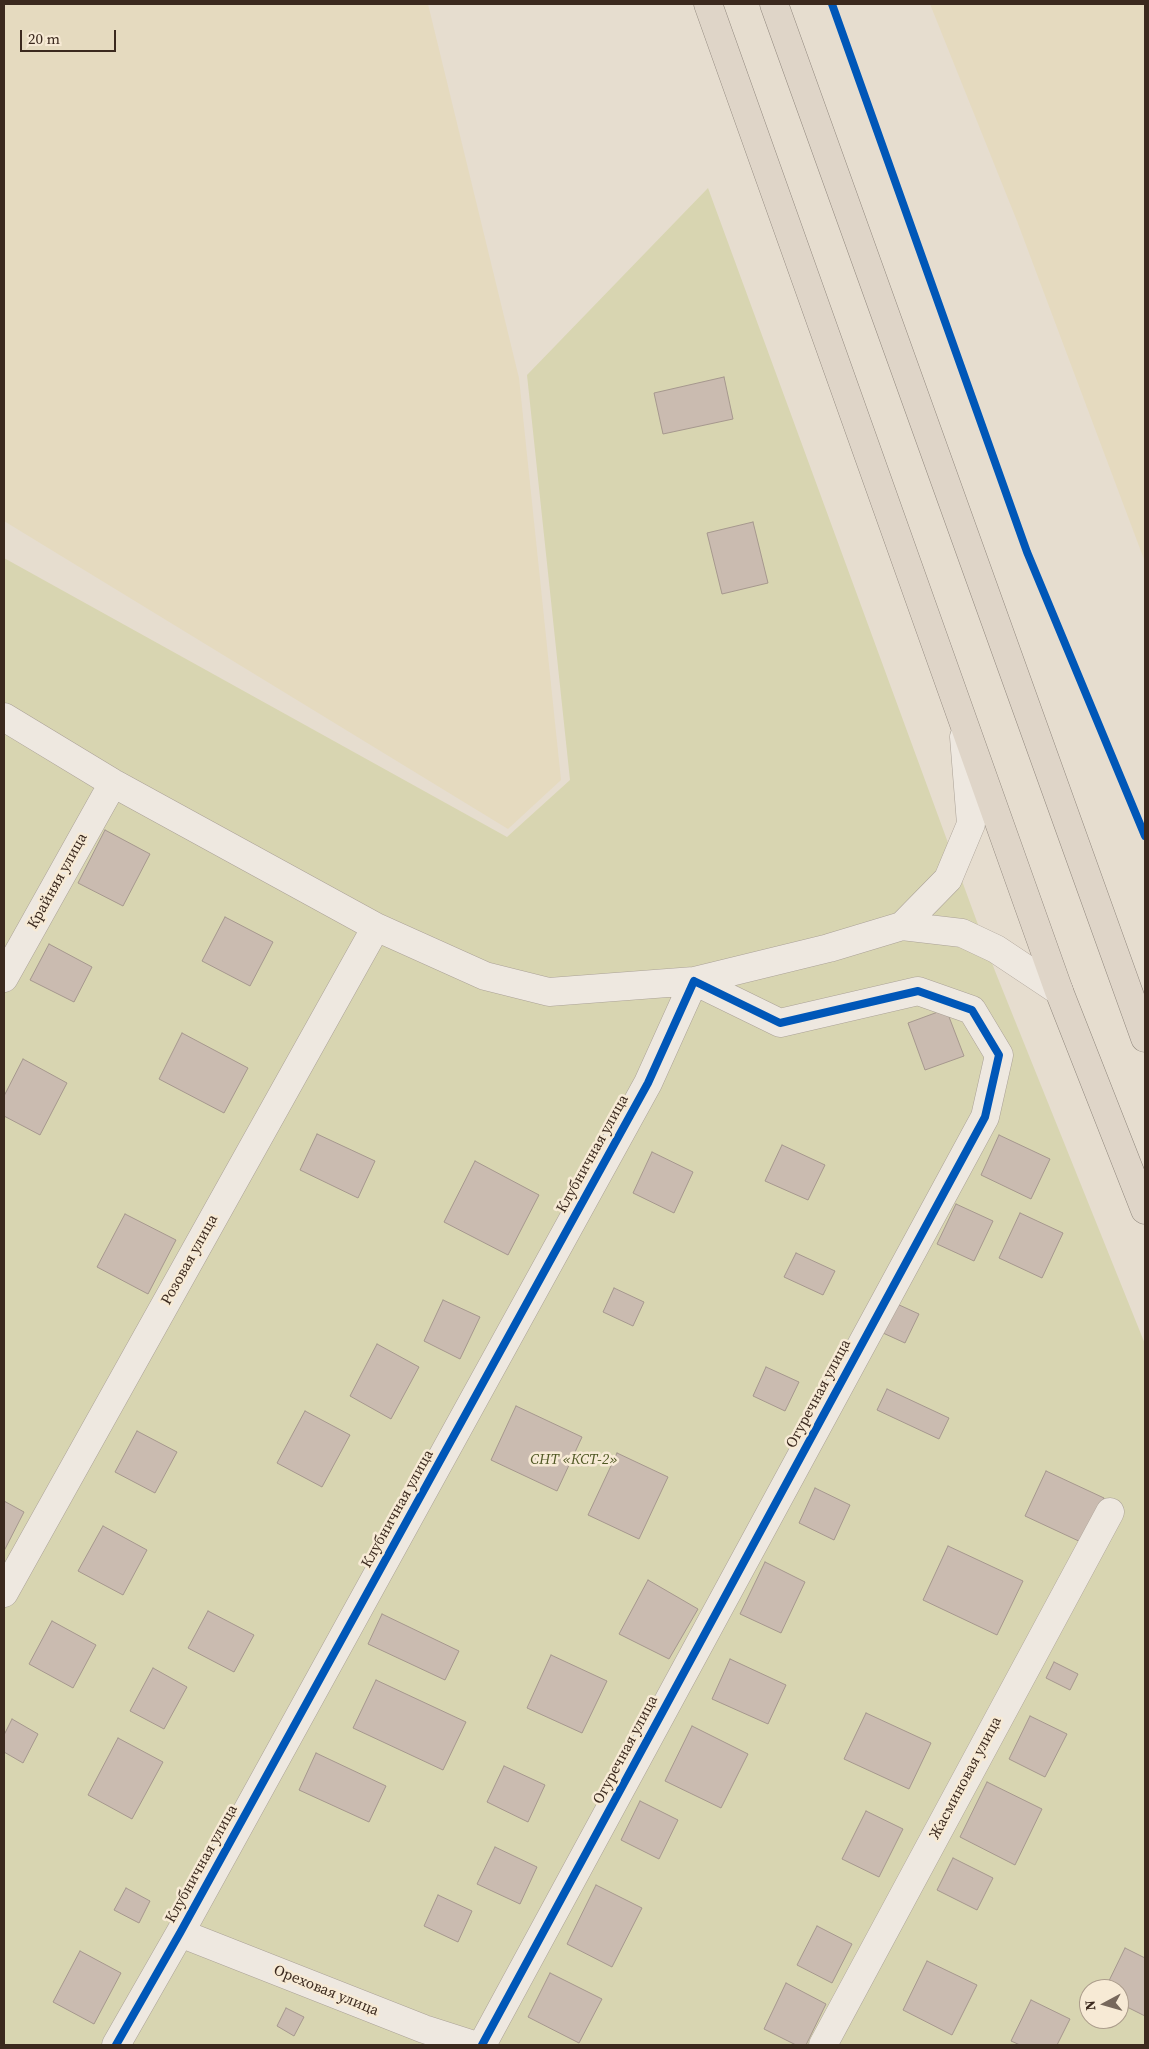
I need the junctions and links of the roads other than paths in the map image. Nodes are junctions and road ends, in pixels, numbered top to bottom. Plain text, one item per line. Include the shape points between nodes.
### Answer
1 (708, 4) edge
2 (774, 4) edge
3 (962, 715) junction
4 (4, 718) edge
5 (113, 783) junction
6 (902, 926) junction
7 (376, 927) junction
8 (4, 978) edge
9 (694, 981) junction
10 (1059, 991) junction
11 (1145, 1038) edge
12 (1145, 1210) edge
13 (1110, 1512) dead end
14 (4, 1593) edge
15 (180, 1932) junction
16 (116, 2045) edge
17 (474, 2045) edge
18 (482, 2045) edge
19 (823, 2045) edge

1 - 3 highway
2 - 11 highway
3 - 6 street via 971,824 948,879
3 - 10 highway
4 - 5 street
5 - 7 street
5 - 8 street, Крайняя улица
6 - 9 street via 829,948
6 - 10 street via 962,933 996,949
7 - 9 street via 485,976 549,992
7 - 14 street, Розовая улица
9 - 15 street, Клубничная улица via 648,1083
9 - 18 street, Огуречная улица via 780,1023 918,992 972,1010 999,1055 985,1116
10 - 12 highway
13 - 19 street, Жасминовая улица
15 - 16 street, Клубничная улица
15 - 17 street, Ореховая улица via 424,2029

